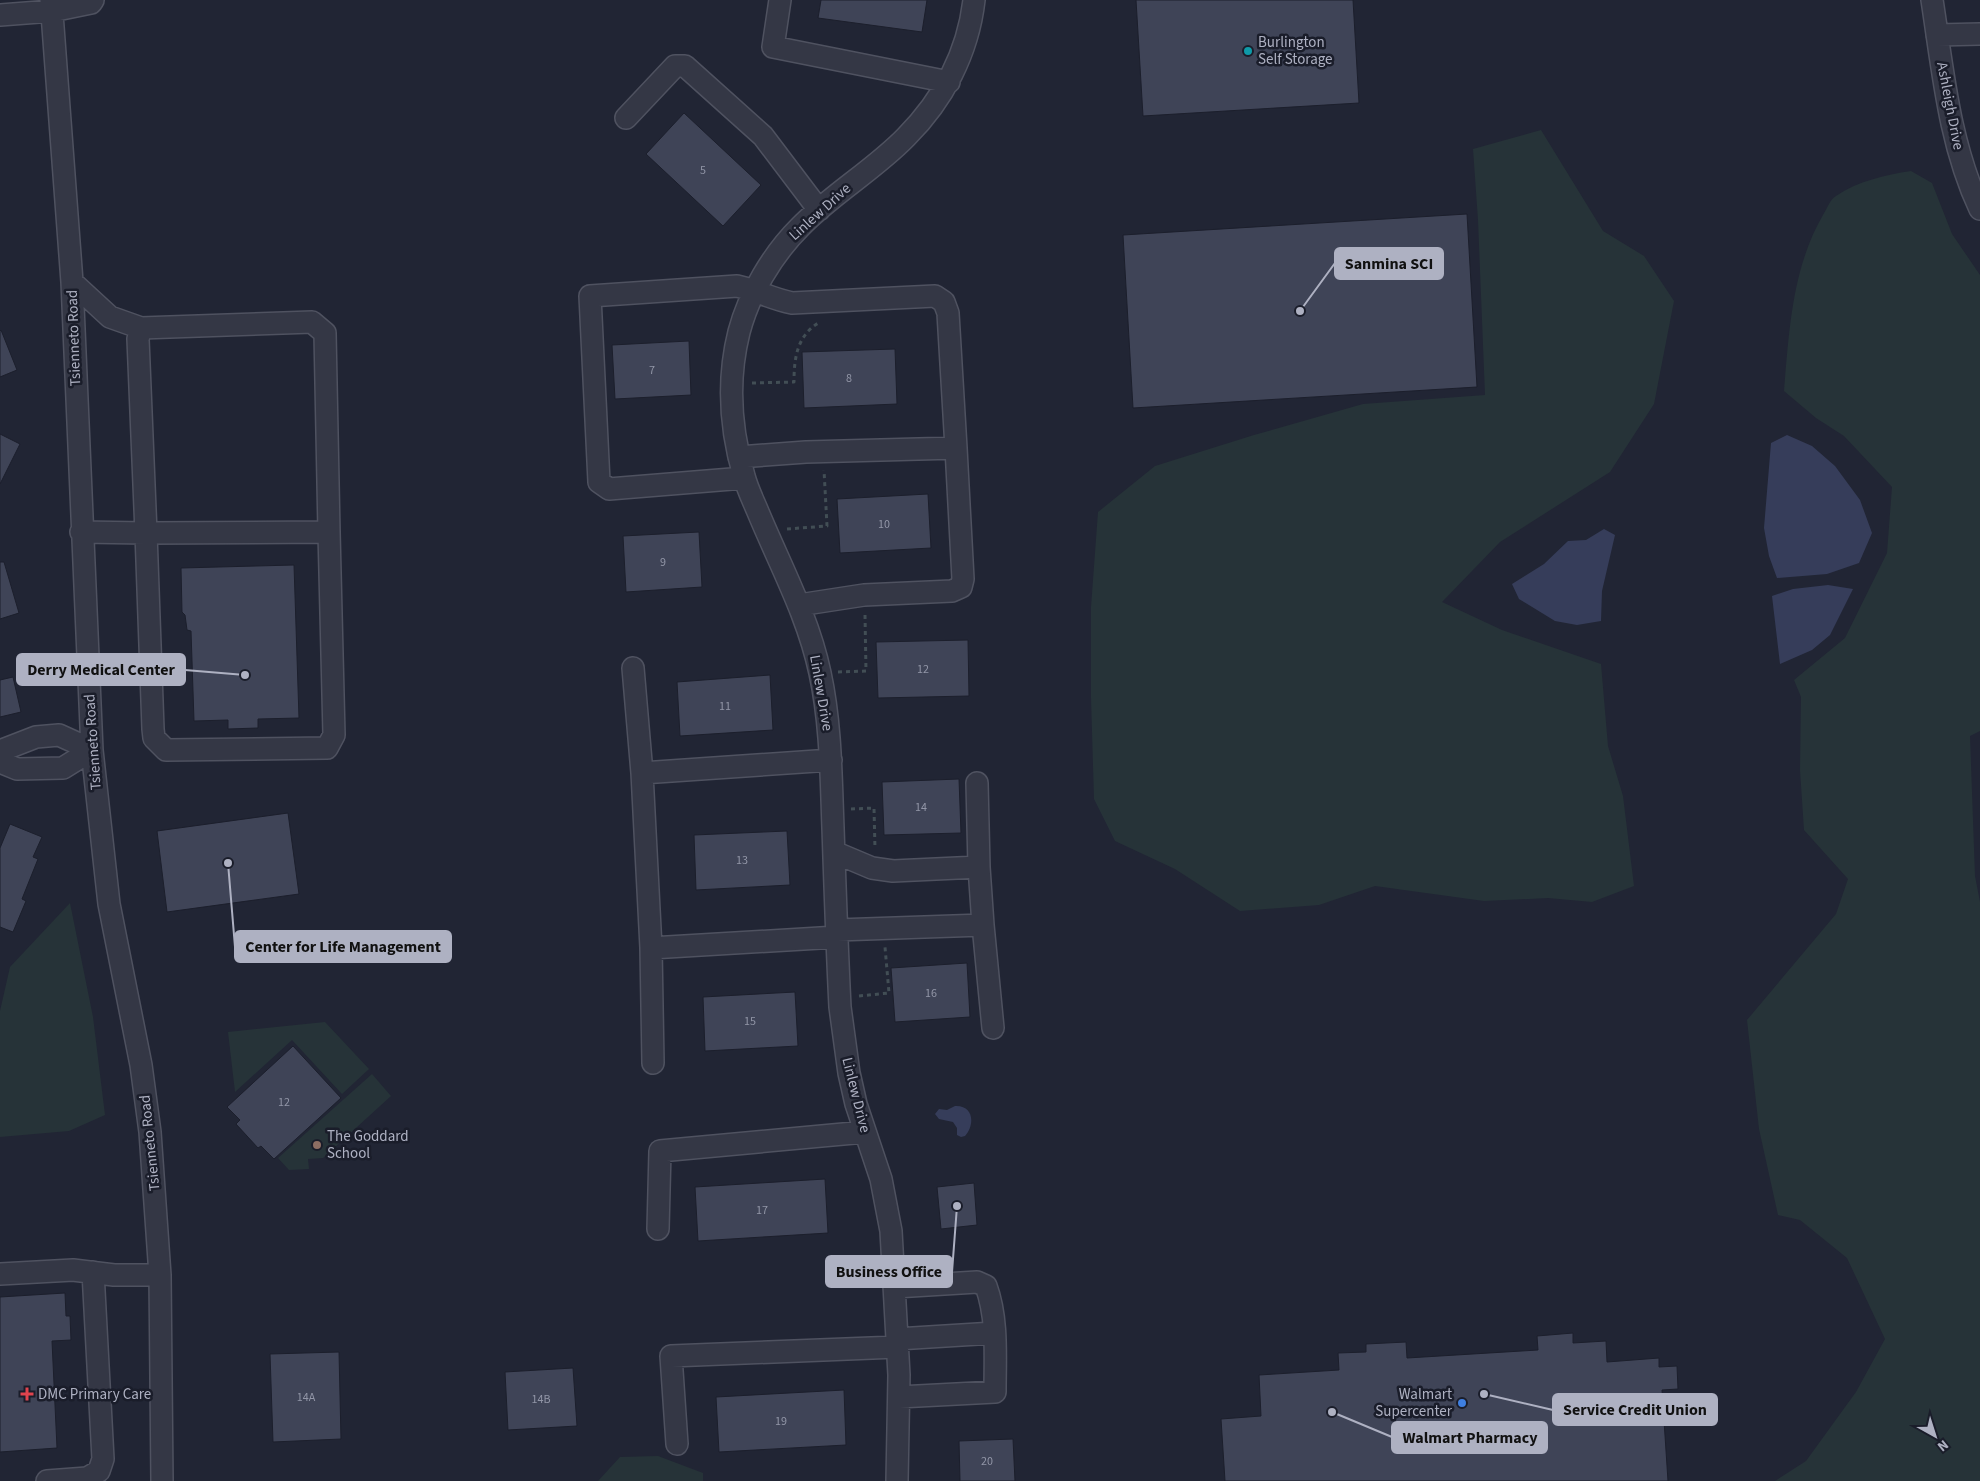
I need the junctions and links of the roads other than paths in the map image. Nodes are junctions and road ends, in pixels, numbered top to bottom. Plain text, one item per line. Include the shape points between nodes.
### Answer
1 (93, 0) edge
2 (780, 0) edge
3 (974, 0) edge
4 (1932, 0) edge
5 (52, 5) edge
6 (0, 15) edge
7 (1980, 34) edge
8 (1937, 35) junction
9 (948, 82) junction
10 (626, 118) dead end
11 (1980, 209) edge
12 (819, 210) junction
13 (72, 282) junction
14 (756, 290) junction
15 (141, 328) junction
16 (956, 448) junction
17 (739, 457) junction
18 (744, 478) junction
19 (81, 532) junction
20 (329, 532) junction
21 (146, 533) junction
22 (799, 605) junction
23 (633, 668) dead end
24 (92, 750) junction
25 (0, 751) edge
26 (831, 760) junction
27 (0, 762) edge
28 (642, 773) junction
29 (977, 783) dead end
30 (834, 852) junction
31 (979, 867) junction
32 (984, 925) junction
33 (837, 934) junction
34 (651, 948) junction
35 (993, 1028) dead end
36 (653, 1063) dead end
37 (865, 1132) junction
38 (658, 1228) dead end
39 (93, 1272) junction
40 (0, 1274) edge
41 (160, 1275) junction
42 (895, 1287) junction
43 (994, 1333) junction
44 (897, 1343) junction
45 (899, 1397) junction
46 (677, 1444) dead end
47 (47, 1481) edge
48 (162, 1481) edge
49 (897, 1481) edge

1 - 5 street via 91,3
2 - 9 street via 773,47
3 - 9 street, Linlew Drive via 962,52
4 - 8 street, Ashleigh Drive
5 - 6 street
5 - 13 street, Tsienneto Road
7 - 8 street
8 - 11 street, Ashleigh Drive via 1958,151
9 - 12 street, Linlew Drive via 906,138
10 - 12 street via 675,66 686,66 763,136
12 - 14 street, Linlew Drive via 783,246
13 - 15 street via 110,317
13 - 19 street, Tsienneto Road
14 - 16 street via 792,303 935,296 944,302 948,314
14 - 17 street, Linlew Drive via 740,331 731,383
14 - 18 street via 715,286 590,296 599,482 609,489
15 - 20 street via 312,322 324,333
15 - 21 street via 138,339
16 - 17 street
16 - 22 street via 961,587 952,591 864,595
17 - 18 street, Linlew Drive
18 - 22 street, Linlew Drive
19 - 21 street
19 - 24 street, Tsienneto Road
20 - 21 street
20 - 21 street via 334,735 327,748 166,750 154,738 153,729
22 - 26 street, Linlew Drive via 820,672
23 - 28 street
24 - 25 street via 58,735 36,737
24 - 27 street via 63,768 17,769
24 - 41 street, Tsienneto Road via 109,904 141,1065 156,1201
26 - 28 street
26 - 30 street, Linlew Drive
28 - 34 street
29 - 31 street
30 - 31 street via 893,871
30 - 33 street, Linlew Drive
31 - 32 street
32 - 33 street
32 - 35 street
33 - 34 street
33 - 37 street, Linlew Drive via 843,1039
34 - 36 street
37 - 38 street via 660,1151
37 - 42 street, Linlew Drive via 887,1204
39 - 40 street
39 - 41 street
39 - 47 street via 103,1459 99,1471 87,1478
41 - 48 street, Tsienneto Road
42 - 43 street via 977,1282 986,1286
42 - 44 street, Linlew Drive
43 - 44 street
43 - 45 street via 995,1392
44 - 45 street, Linlew Drive
44 - 46 street via 671,1356
45 - 49 street, Linlew Drive

